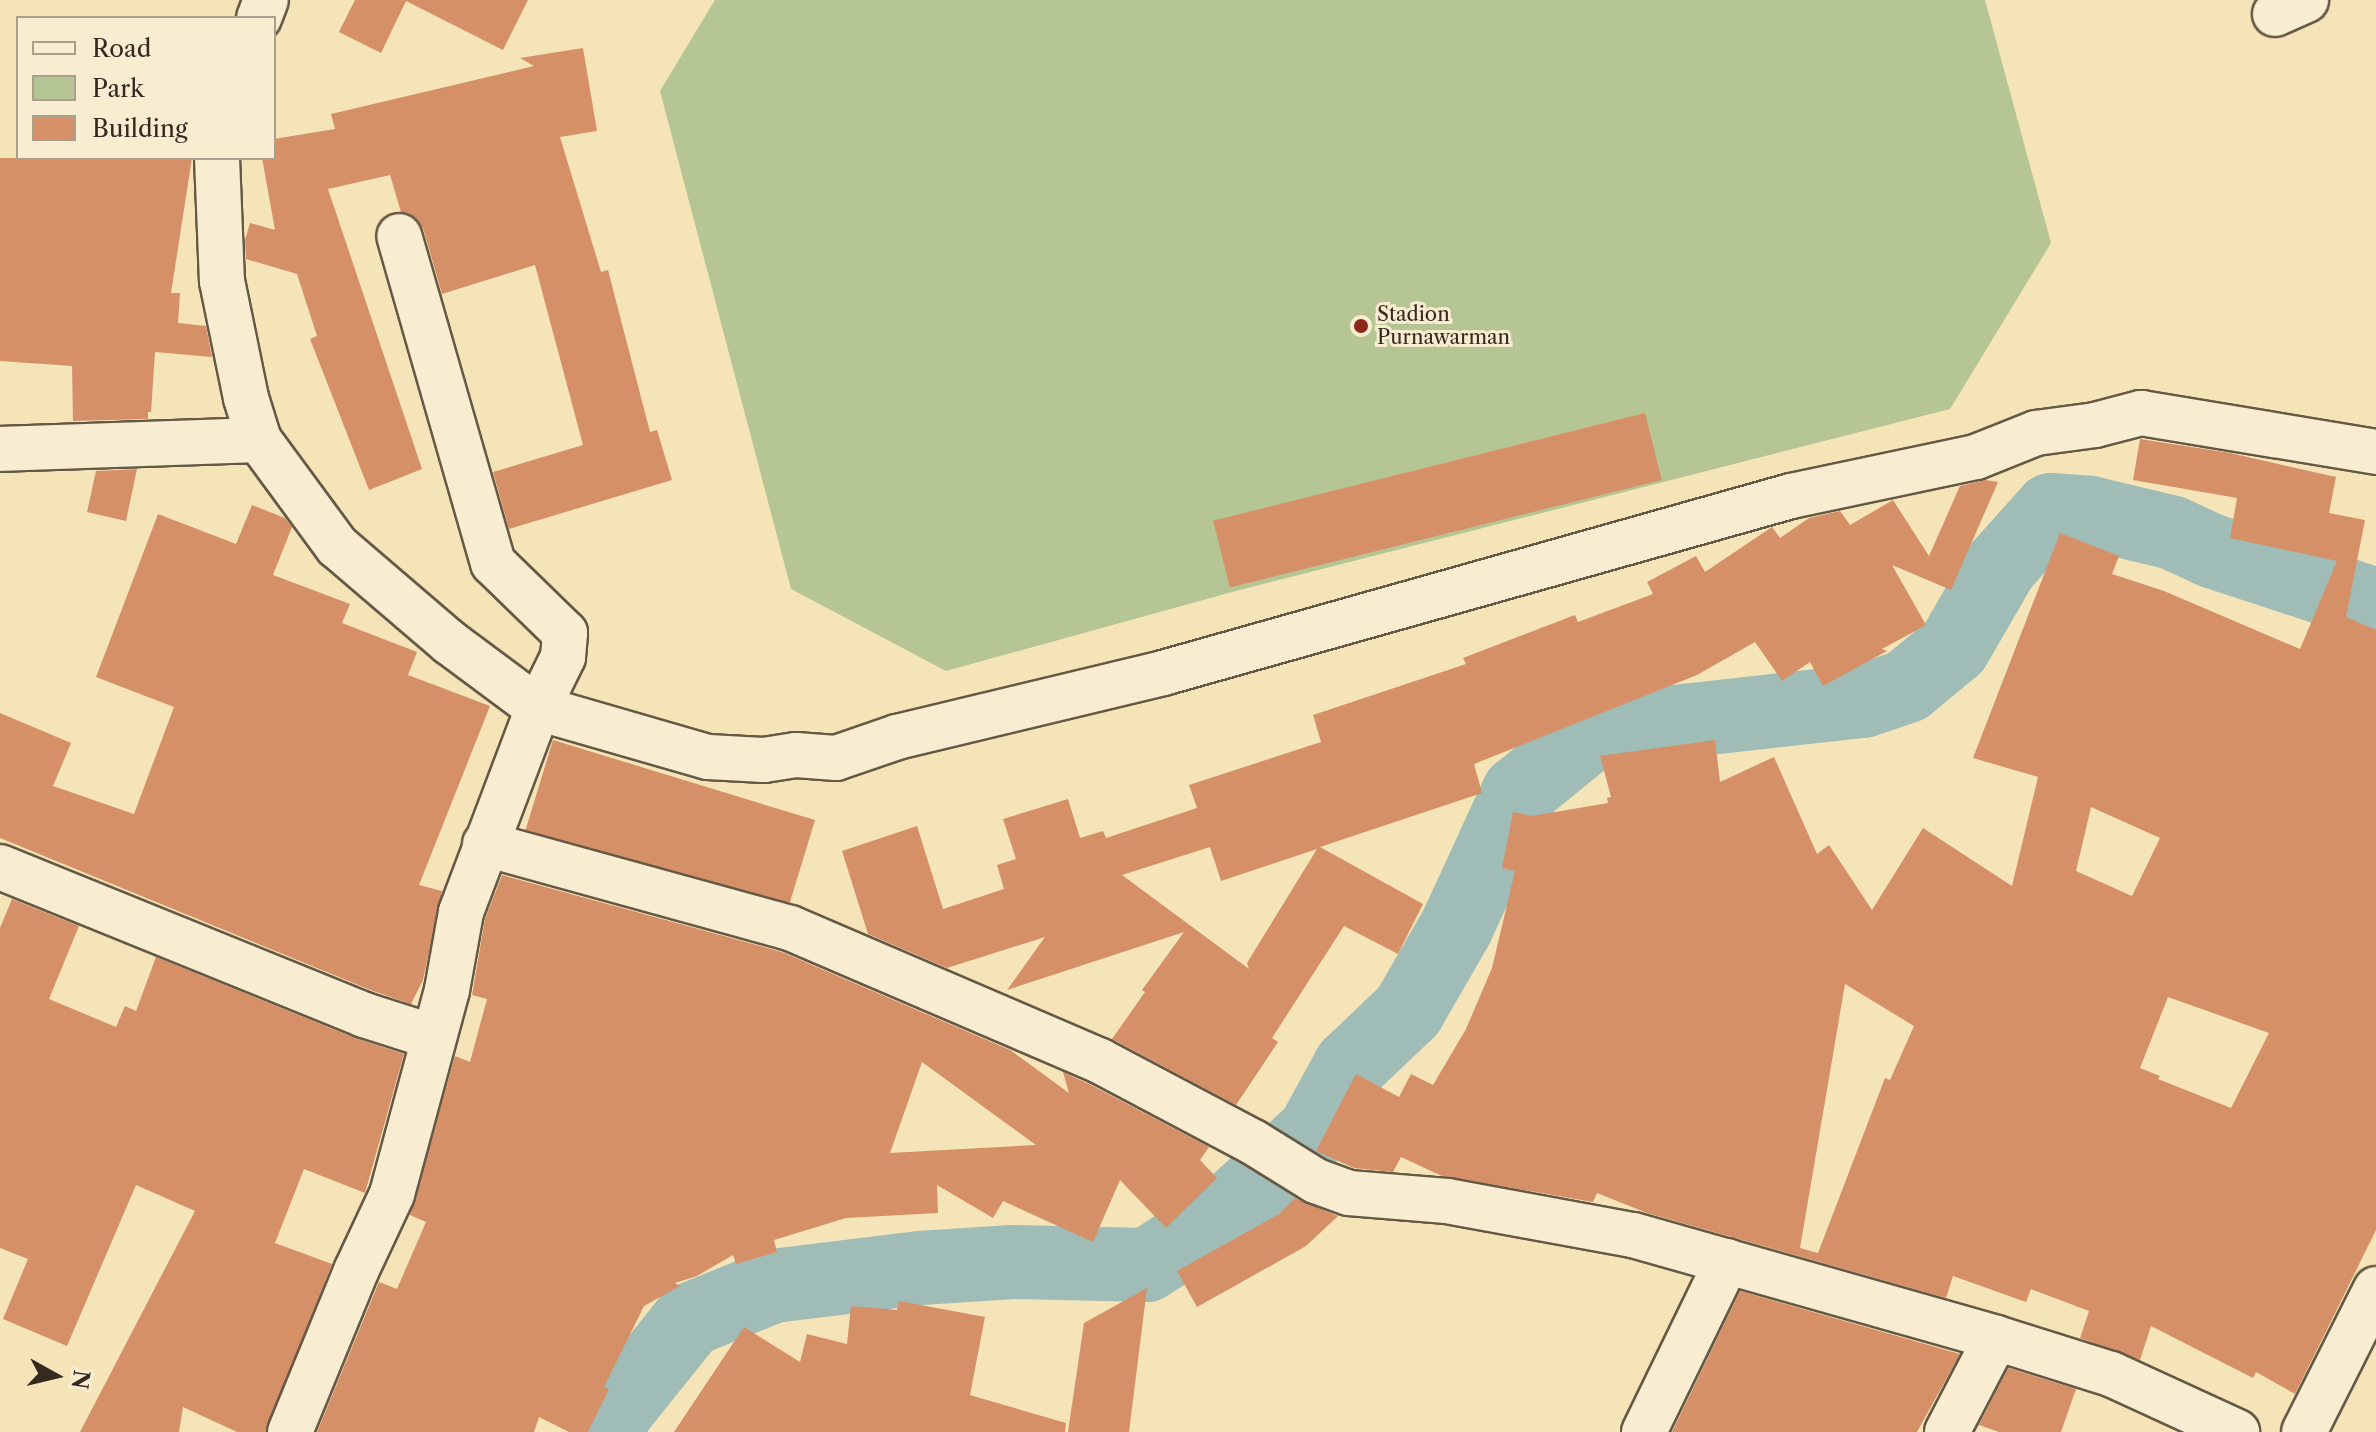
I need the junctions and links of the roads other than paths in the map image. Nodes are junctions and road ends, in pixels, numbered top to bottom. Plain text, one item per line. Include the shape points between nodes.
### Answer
1 (217, 160) edge
2 (399, 236) dead end
3 (259, 440) junction
4 (0, 449) edge
5 (2376, 452) edge
6 (538, 708) junction
7 (485, 844) junction
8 (2, 872) edge
9 (433, 1037) junction
10 (1727, 1261) junction
11 (2376, 1289) edge
12 (1996, 1338) junction
13 (290, 1432) edge
14 (1644, 1432) edge
15 (1947, 1432) edge
16 (2237, 1432) edge
17 (2304, 1432) edge

1 - 3 street via 222,281
2 - 6 street via 493,563 565,633 563,657
3 - 4 street
3 - 6 street via 337,546
5 - 6 street via 2141,413 2036,433 1976,457 1791,496 1163,673 897,737 836,758 708,757
6 - 7 street
7 - 9 street via 461,912
7 - 10 street via 790,928 1100,1061 1316,1181 1349,1193 1548,1217
8 - 9 street via 364,1015
9 - 13 street via 392,1194
10 - 12 street
10 - 14 street
11 - 17 street
12 - 15 street
12 - 16 street via 2111,1374

